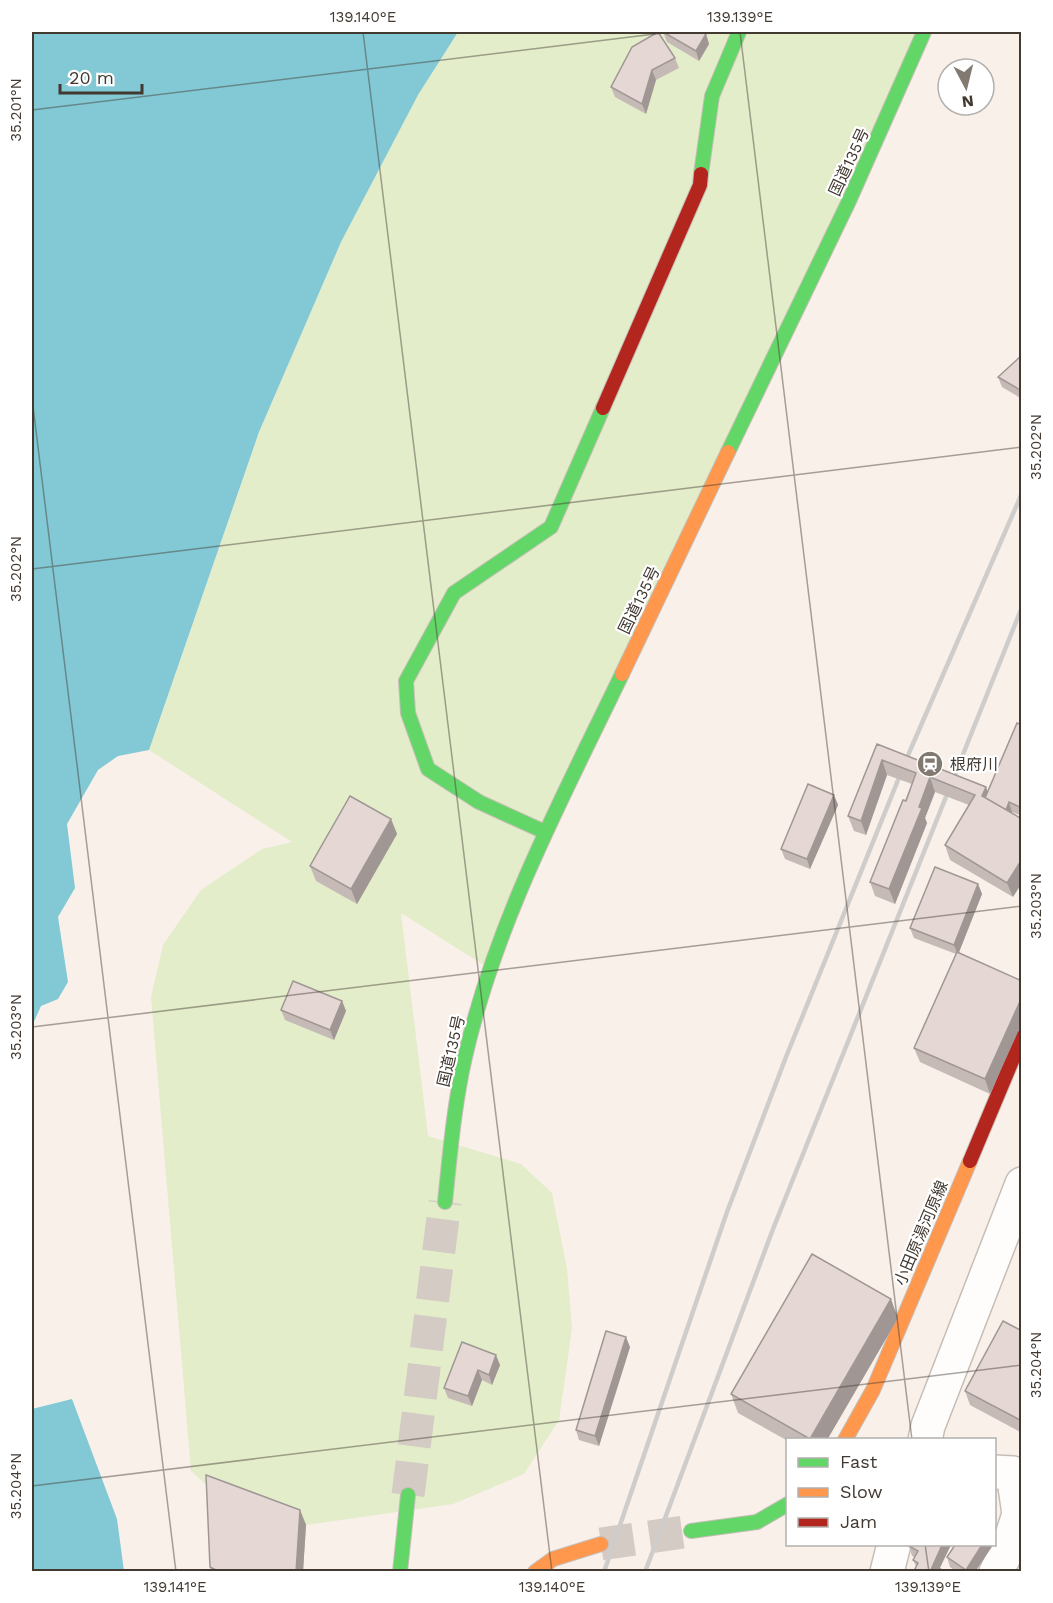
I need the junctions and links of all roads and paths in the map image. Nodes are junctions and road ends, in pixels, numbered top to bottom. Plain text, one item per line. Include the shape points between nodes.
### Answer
1 (739, 32) edge
2 (924, 32) edge
3 (545, 832) junction
4 (1022, 1036) edge
5 (1022, 1184) edge
6 (445, 1202) tunnel mouth
7 (846, 1438) edge
8 (925, 1438) edge
9 (996, 1472) edge
10 (408, 1495) tunnel mouth
11 (786, 1505) edge
12 (691, 1531) tunnel mouth
13 (601, 1544) tunnel mouth
14 (894, 1546) edge
15 (400, 1572) edge
16 (535, 1572) edge
17 (886, 1572) edge
18 (996, 1572) edge

1 - 3 main road via 712,96 700,185 551,526 454,592 406,681 408,713 428,769 479,802
2 - 3 main road, 国道135号 via 849,201
3 - 6 main road, 国道135号 via 503,932 473,1026 453,1120
4 - 7 main road, 小田原湯河原線 via 873,1390
5 - 8 street
9 - 18 street via 1013,1473 1019,1514
10 - 15 main road
11 - 12 main road via 757,1522
13 - 16 main road via 559,1556
14 - 17 street

